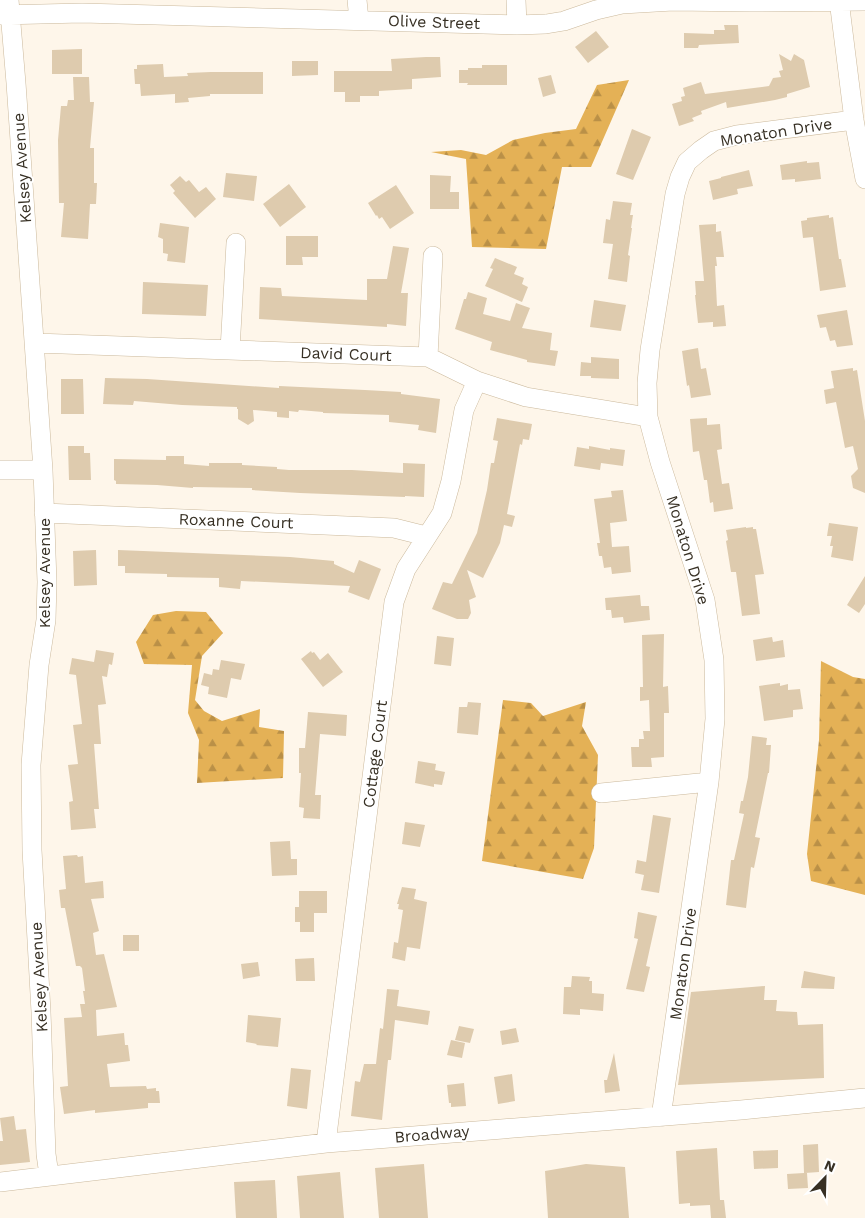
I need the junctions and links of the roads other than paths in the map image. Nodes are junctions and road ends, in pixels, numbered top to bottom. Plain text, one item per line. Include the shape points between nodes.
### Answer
1 (357, 0) edge
2 (516, 0) edge
3 (673, 0) edge
4 (840, 1) edge
5 (865, 1) edge
6 (6, 10) edge
7 (359, 20) junction
8 (516, 25) junction
9 (854, 120) junction
10 (864, 161) edge
11 (865, 179) edge
12 (236, 243) dead end
13 (433, 256) dead end
14 (35, 343) junction
15 (230, 350) junction
16 (428, 357) junction
17 (477, 381) junction
18 (648, 417) junction
19 (0, 470) edge
20 (43, 470) junction
21 (44, 513) junction
22 (426, 536) junction
23 (709, 782) junction
24 (601, 793) dead end
25 (865, 1098) edge
26 (661, 1117) junction
27 (326, 1143) junction
28 (48, 1175) junction
29 (0, 1182) edge

1 - 7 street
2 - 8 street
3 - 4 street, Olive Street
3 - 8 street, Olive Street via 622,4 564,21
4 - 5 street, Olive Street
4 - 9 street
6 - 7 street, Olive Street
6 - 14 street, Kelsey Avenue
7 - 8 street, Olive Street
9 - 10 street
9 - 18 street, Monaton Drive via 737,135 714,141 687,162 675,194 653,331 647,383
10 - 11 street
12 - 15 street
13 - 16 street
14 - 15 street, David Court
14 - 20 street, Kelsey Avenue
15 - 16 street, David Court
16 - 17 street, David Court
17 - 18 street, David Court via 526,397
17 - 22 street, Cottage Court via 464,410 442,513
18 - 23 street, Monaton Drive via 706,609 714,660 715,718
19 - 20 street
20 - 21 street, Kelsey Avenue
21 - 22 street, Roxanne Court via 394,528
21 - 28 street, Kelsey Avenue via 46,620 33,729 31,813
22 - 27 street, Cottage Court via 406,569 394,602
23 - 24 street
23 - 26 street, Monaton Drive
25 - 26 street, Broadway
26 - 27 street, Broadway
27 - 28 street, Broadway
28 - 29 street, Broadway

